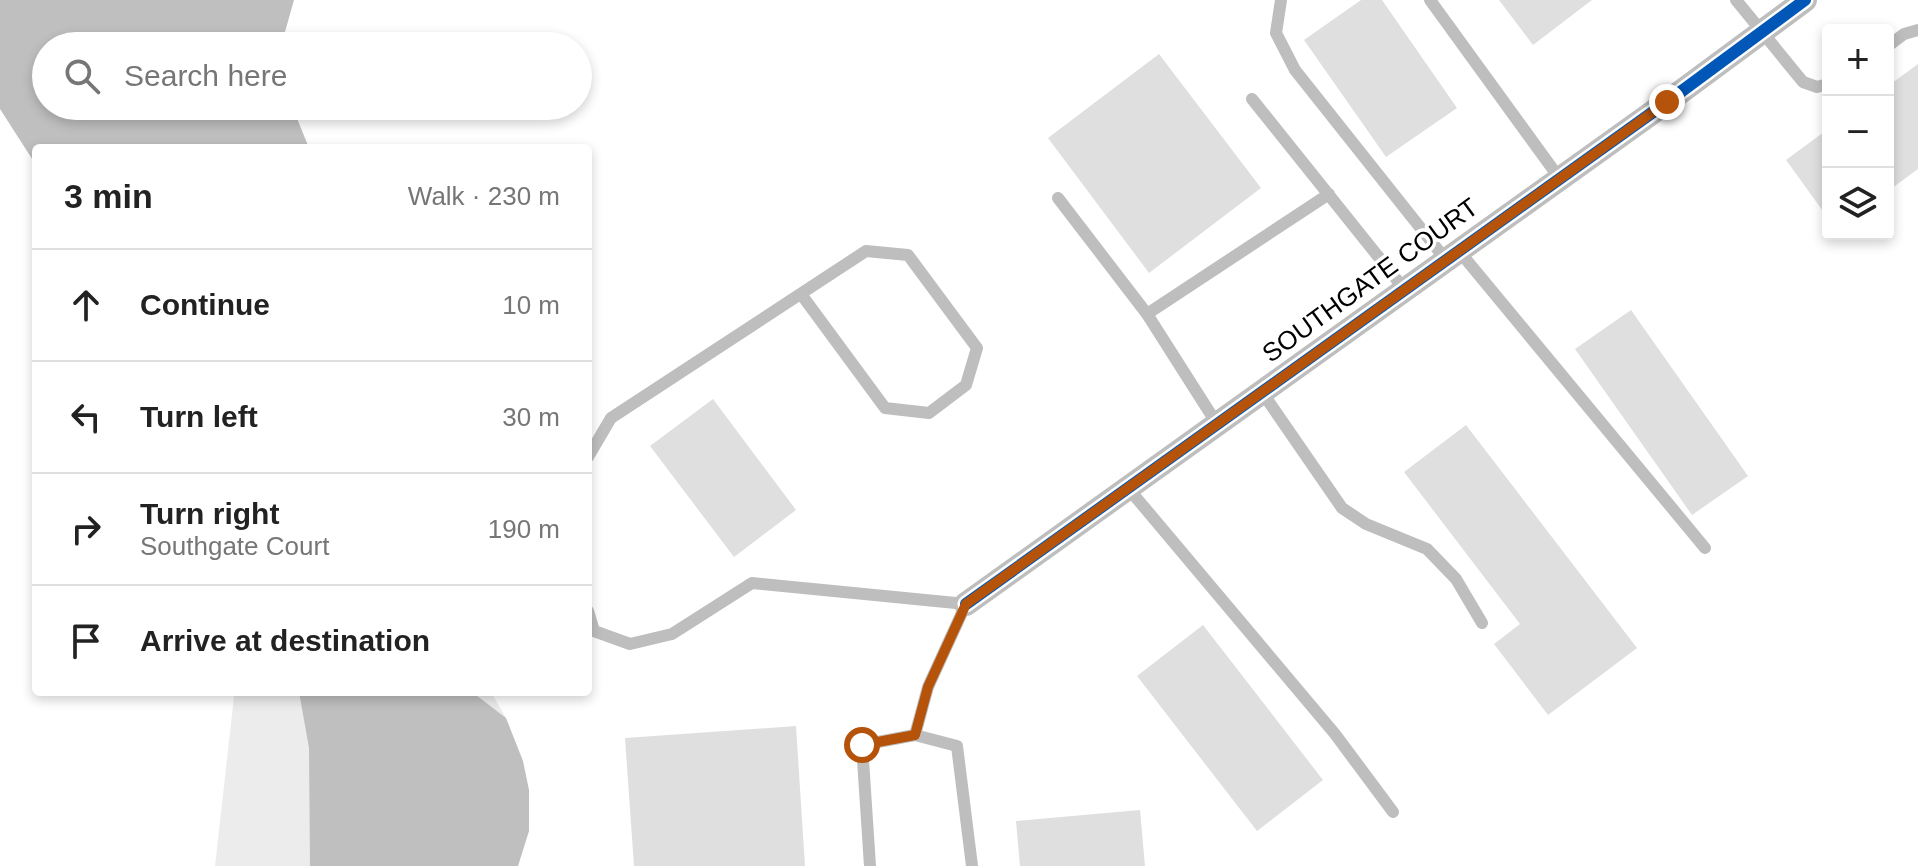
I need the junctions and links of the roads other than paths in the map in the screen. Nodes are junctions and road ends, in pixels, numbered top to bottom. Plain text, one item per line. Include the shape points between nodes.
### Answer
1 (1281, 0) edge
2 (1430, 0) edge
3 (1736, 0) edge
4 (1803, 1) edge
5 (1918, 30) edge
6 (1763, 32) junction
7 (1894, 42) edge
8 (1822, 86) edge
9 (1252, 99) dead end
10 (1560, 179) junction
11 (1329, 194) junction
12 (1058, 198) dead end
13 (1452, 256) junction
14 (1405, 290) junction
15 (801, 294) junction
16 (1147, 314) junction
17 (1262, 392) junction
18 (1217, 424) junction
19 (592, 450) edge
20 (1128, 488) junction
21 (1705, 548) dead end
22 (966, 604) junction
23 (1482, 623) dead end
24 (592, 624) edge
25 (915, 735) junction
26 (1393, 812) dead end
27 (870, 866) edge
28 (972, 866) edge

1 - 13 lane via 1276,33 1295,70
2 - 10 lane
3 - 6 lane
4 - 6 street, SOUTHGATE COURT
5 - 7 lane
6 - 8 lane via 1803,82
6 - 10 street, SOUTHGATE COURT
9 - 11 lane
10 - 13 street, SOUTHGATE COURT
11 - 14 lane
11 - 16 lane
12 - 16 lane
13 - 14 street, SOUTHGATE COURT
13 - 21 lane
14 - 17 street, SOUTHGATE COURT
15 - 15 lane via 866,251 908,255 977,348 966,385 929,413 885,408
15 - 19 lane via 611,418
16 - 18 lane
17 - 18 street, SOUTHGATE COURT
17 - 23 lane via 1342,508 1427,549 1456,579
18 - 20 street, SOUTHGATE COURT
20 - 22 street, SOUTHGATE COURT
20 - 26 lane
22 - 24 lane via 752,583 672,634 630,644 594,631
22 - 25 lane via 928,687
25 - 27 lane via 862,745
25 - 28 lane via 957,746

